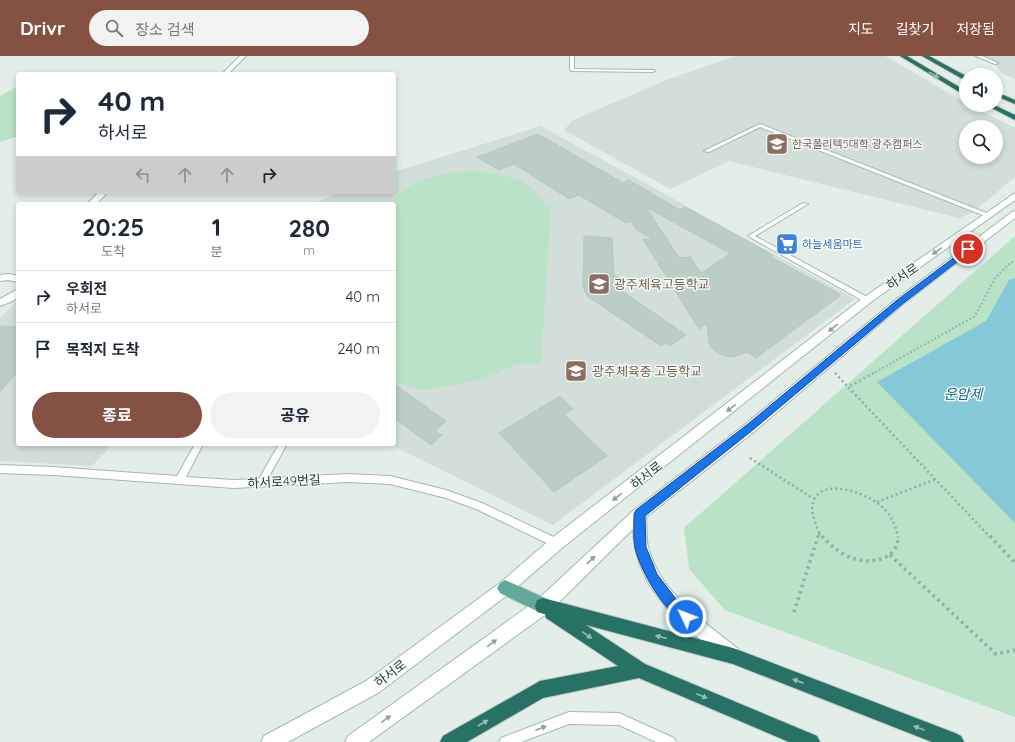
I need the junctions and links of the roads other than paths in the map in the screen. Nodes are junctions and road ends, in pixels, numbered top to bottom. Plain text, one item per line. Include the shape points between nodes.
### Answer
1 (243, 56) edge
2 (572, 56) edge
3 (902, 56) edge
4 (916, 56) edge
5 (925, 56) edge
6 (978, 56) edge
7 (996, 63) dead end
8 (654, 71) dead end
9 (227, 72) edge
10 (959, 75) edge
11 (959, 81) edge
12 (959, 90) edge
13 (1003, 97) edge
14 (1015, 102) edge
15 (1003, 104) edge
16 (1015, 110) edge
17 (1003, 112) edge
18 (1015, 118) edge
19 (707, 151) dead end
20 (102, 194) edge
21 (1015, 196) edge
22 (93, 202) edge
23 (805, 204) dead end
24 (1015, 214) edge
25 (987, 216) junction
26 (16, 277) edge
27 (0, 278) edge
28 (16, 294) edge
29 (867, 300) junction
30 (0, 303) edge
31 (198, 446) edge
32 (282, 446) edge
33 (0, 469) edge
34 (180, 480) junction
35 (262, 481) junction
36 (639, 514) junction
37 (557, 543) junction
38 (505, 588) junction
39 (543, 606) junction
40 (733, 656) junction
41 (639, 670) junction
42 (270, 742) edge
43 (354, 742) edge
44 (449, 742) edge
45 (505, 742) edge
46 (670, 742) edge
47 (810, 742) edge
48 (955, 742) edge

1 - 9 street
2 - 8 lane via 572,70
3 -> 12 highway
4 - 11 highway
5 - 10 highway
6 - 7 lane
13 - 14 highway
15 - 16 highway
17 - 18 highway
19 - 25 lane via 760,125
20 - 22 street
21 - 25 street, 하서로
23 - 29 lane via 751,236
24 - 36 street, 하서로 via 898,303 751,427
25 -> 29 street, 하서로
26 - 27 street
28 - 30 street
29 -> 37 street, 하서로
31 - 34 lane
32 - 35 lane
33 - 34 lane, 하서로49번길
34 - 35 lane, 하서로49번길 via 234,484
35 - 37 lane, 하서로49번길 via 348,478 390,480 446,494 479,506
39 -> 36 street, 하서로
36 - 40 street via 641,547 653,578 675,607
37 - 38 street, 하서로
38 - 39 main road
38 - 42 street, 하서로 via 372,687
40 -> 39 highway
39 -> 41 highway
43 -> 39 street, 하서로
48 -> 40 highway
44 -> 41 highway via 540,690
41 -> 47 highway
45 -> 46 lane via 569,718 619,719

